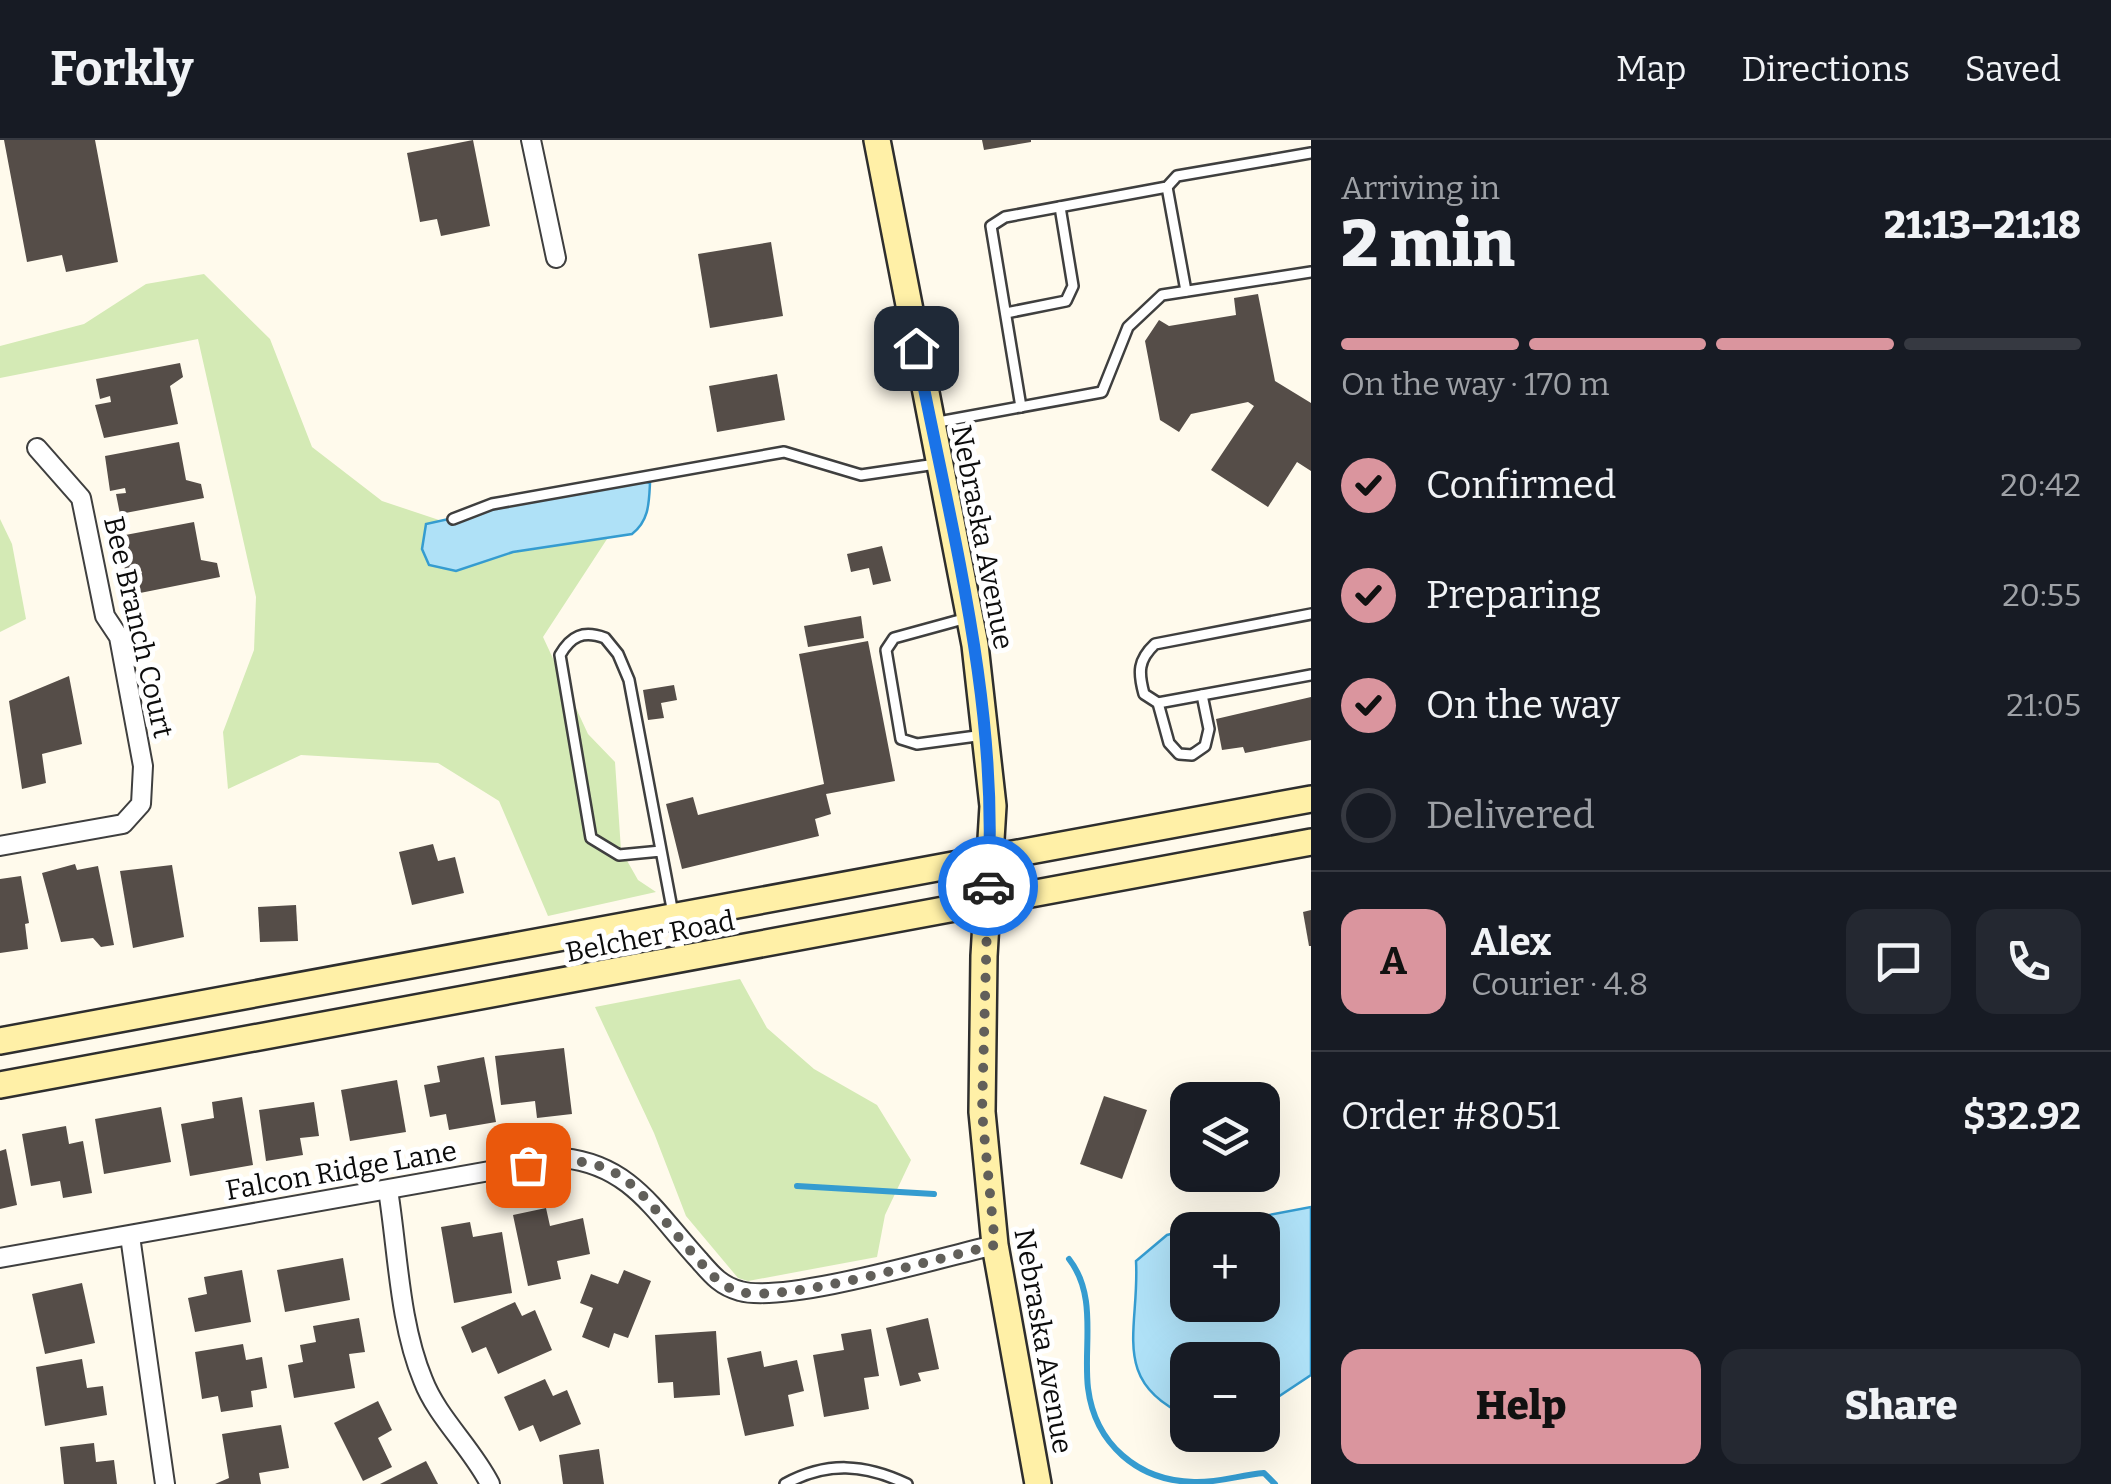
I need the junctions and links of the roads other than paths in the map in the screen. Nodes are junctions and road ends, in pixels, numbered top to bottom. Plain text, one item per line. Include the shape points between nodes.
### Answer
1 (532, 140) edge
2 (877, 140) edge
3 (1311, 153) edge
4 (1168, 187) junction
5 (1060, 207) junction
6 (556, 258) dead end
7 (1311, 272) edge
8 (1186, 291) junction
9 (1006, 313) junction
10 (1022, 407) junction
11 (931, 424) junction
12 (37, 448) dead end
13 (938, 463) junction
14 (452, 519) dead end
15 (1311, 614) edge
16 (969, 618) junction
17 (1311, 675) edge
18 (1202, 695) junction
19 (1158, 703) junction
20 (985, 735) junction
21 (1311, 798) edge
22 (1311, 842) edge
23 (0, 846) edge
24 (661, 851) junction
25 (990, 860) junction
26 (987, 904) junction
27 (674, 919) junction
28 (682, 961) junction
29 (0, 1041) edge
30 (0, 1085) edge
31 (388, 1190) junction
32 (130, 1236) junction
33 (995, 1245) junction
34 (0, 1258) edge
35 (165, 1484) edge
36 (490, 1484) edge
37 (785, 1484) edge
38 (906, 1484) edge
39 (1038, 1484) edge

1 - 6 street
2 - 11 main road, Nebraska Avenue
3 - 4 lane via 1177,176
4 - 5 lane
4 - 8 lane
5 - 9 lane via 1073,286 1066,301
5 - 9 lane via 991,226
7 - 8 lane
8 - 10 lane via 1162,294 1128,327 1102,392
9 - 10 lane
10 - 11 lane
11 - 13 main road, Nebraska Avenue
12 - 23 street, Bee Branch Court via 81,498 105,616 119,637 144,766 141,804 123,824
13 - 14 lane via 861,474 784,452 492,504
13 - 16 main road, Nebraska Avenue
15 - 19 lane via 1155,644 1142,656 1139,675 1144,694
16 - 20 main road, Nebraska Avenue
16 - 20 lane via 894,638 886,650 900,739 917,744
17 - 18 lane
18 - 19 lane
18 - 19 lane via 1209,729 1206,746 1192,756 1170,743
20 - 25 main road, Nebraska Avenue via 993,806
21 - 25 main road, Belcher Road
22 - 26 main road, Belcher Road
24 - 24 lane via 628,680 605,638 580,635 560,655 591,838 619,856
24 - 27 lane
25 - 26 main road, Nebraska Avenue
25 - 27 main road, Belcher Road
26 - 28 main road, Belcher Road
26 - 33 main road, Nebraska Avenue via 982,1112
27 - 28 lane
27 - 29 main road, Belcher Road
28 - 30 main road, Belcher Road
31 - 32 street, Falcon Ridge Lane
31 - 33 street, Falcon Ridge Lane via 564,1158 598,1162 625,1179 721,1284 744,1293 786,1292
31 - 36 street via 411,1345 424,1384
32 - 34 street, Falcon Ridge Lane
32 - 35 street
33 - 39 main road, Nebraska Avenue
37 - 38 lane via 835,1466 873,1468

